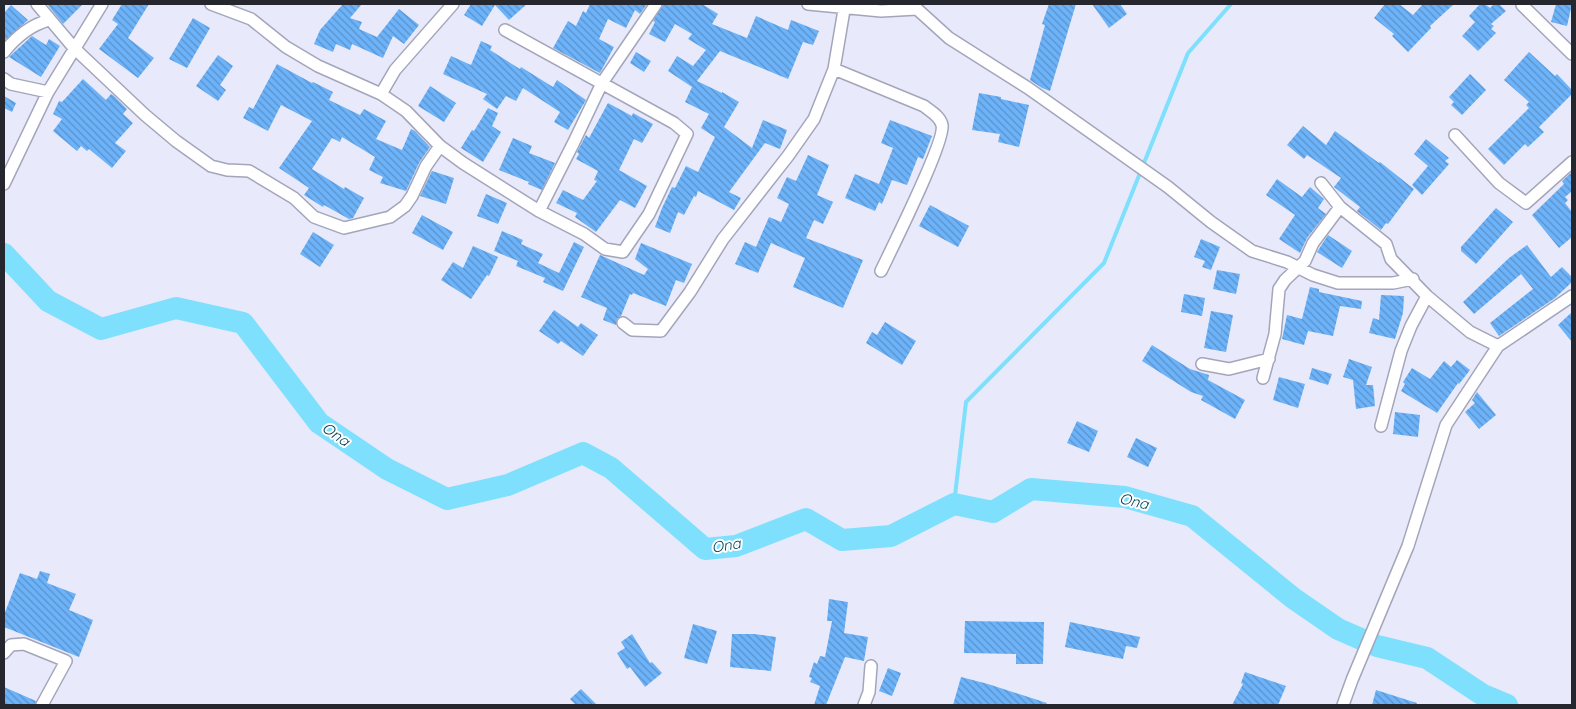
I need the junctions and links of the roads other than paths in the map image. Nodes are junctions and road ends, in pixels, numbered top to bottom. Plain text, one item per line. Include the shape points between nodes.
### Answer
1 (37, 4) edge
2 (102, 4) edge
3 (212, 4) edge
4 (453, 4) edge
5 (656, 4) edge
6 (808, 4) edge
7 (1522, 5) dead end
8 (845, 6) edge
9 (912, 6) edge
10 (49, 20) junction
11 (505, 30) dead end
12 (74, 48) junction
13 (4, 52) edge
14 (1572, 54) edge
15 (834, 69) junction
16 (4, 79) edge
17 (602, 83) junction
18 (48, 92) junction
19 (381, 94) junction
20 (1455, 135) dead end
21 (440, 146) junction
22 (1572, 162) edge
23 (1321, 183) dead end
24 (4, 184) edge
25 (1340, 207) junction
26 (539, 211) junction
27 (1298, 266) junction
28 (881, 271) dead end
29 (1413, 279) junction
30 (1427, 296) junction
31 (1572, 296) edge
32 (623, 323) dead end
33 (1498, 346) junction
34 (1270, 359) junction
35 (1202, 364) dead end
36 (1264, 378) dead end
37 (1381, 426) dead end
38 (4, 653) edge
39 (871, 666) dead end
40 (42, 705) edge
41 (864, 705) edge
42 (1344, 705) edge

1 - 10 street
2 - 12 street
3 - 19 street via 251,20 318,66
4 - 19 street via 395,70
5 - 17 street
6 - 8 street
7 - 14 street
8 - 9 street via 881,11
8 - 15 street
9 - 27 street via 949,38 1028,88 1252,251
10 - 12 street
10 - 13 street via 35,24
11 - 17 street
12 - 18 street
12 - 21 street via 146,115 211,166 249,171 294,198 314,217 344,228 390,217 405,206
15 - 28 street via 924,106 936,115 942,125 934,154
15 - 32 street via 814,119 723,239 661,331 632,330
16 - 18 street via 10,84
17 - 26 street
17 - 26 street via 674,123 687,134 649,214 623,252 605,248
18 - 24 street
19 - 21 street via 406,111
20 - 22 street via 1499,183 1526,203
21 - 26 street
23 - 25 street
25 - 27 street via 1313,243 1306,261
25 - 29 street via 1386,244 1391,259
27 - 29 street via 1313,275 1338,282 1393,283
27 - 34 street via 1280,288
29 - 30 street
30 - 33 street via 1470,332
30 - 37 street via 1401,351
31 - 33 street
33 - 42 street via 1446,425 1403,556
34 - 35 street via 1229,369
34 - 36 street
38 - 40 street via 10,646 24,644 66,661
39 - 41 street via 869,692

